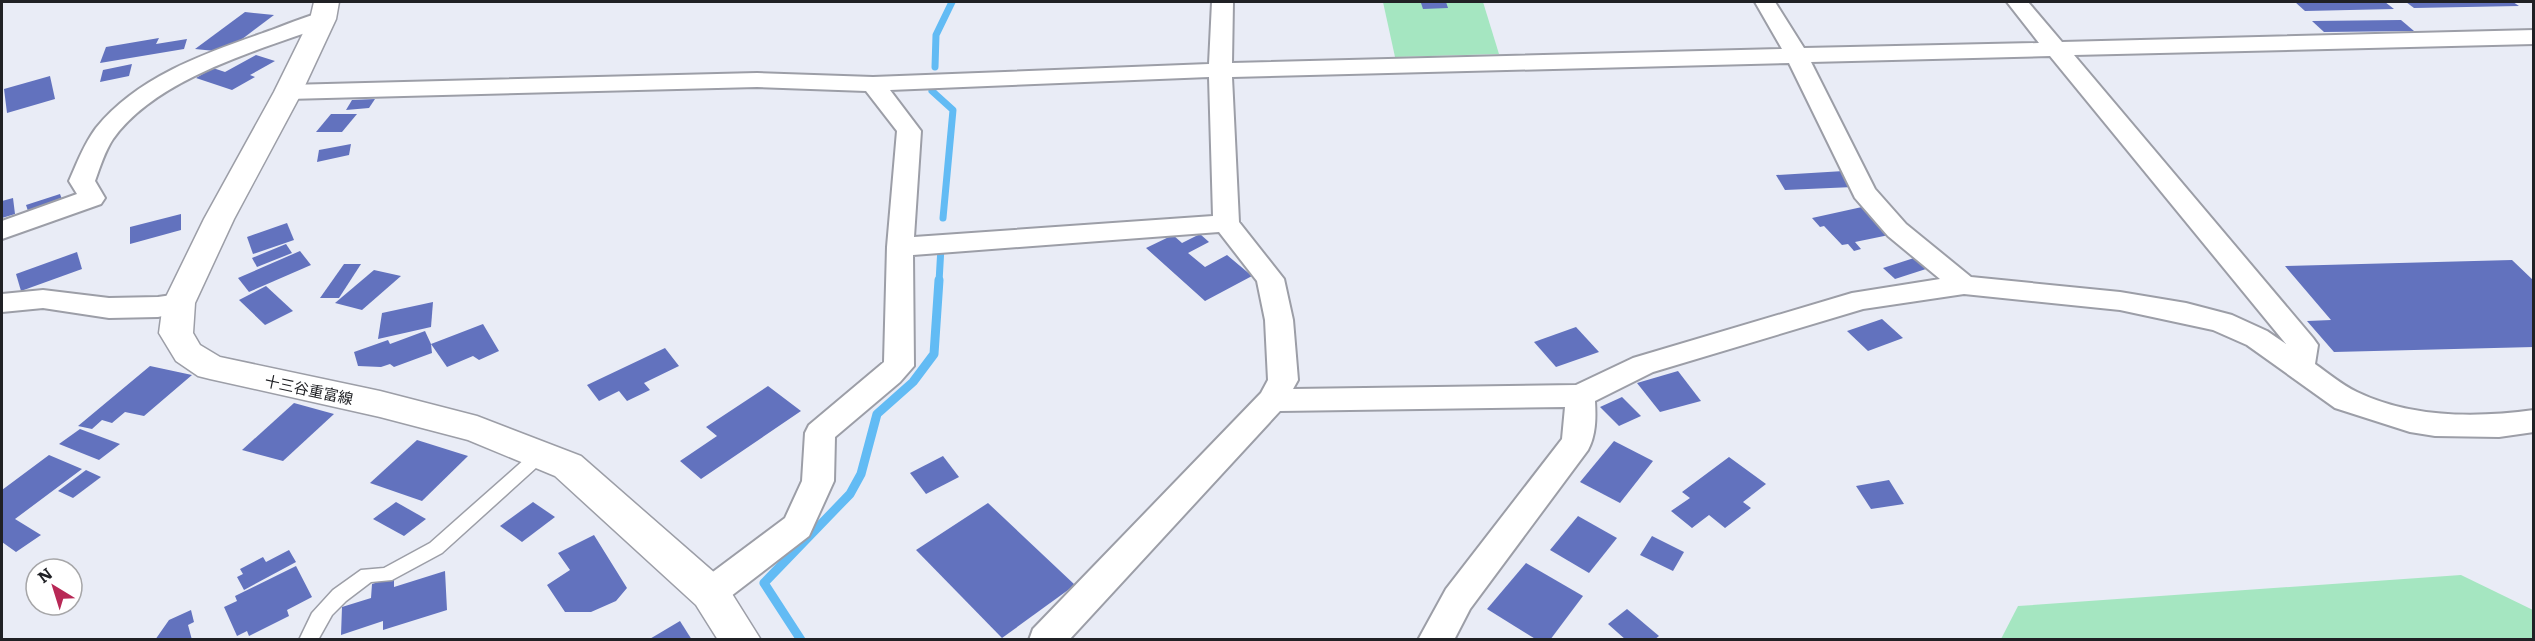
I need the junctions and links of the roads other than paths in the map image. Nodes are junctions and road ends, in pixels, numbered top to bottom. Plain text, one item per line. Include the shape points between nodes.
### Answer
1 (1222, 2) edge
2 (1765, 2) edge
3 (2017, 2) edge
4 (325, 10) edge
5 (2534, 37) edge
6 (2055, 49) junction
7 (1796, 54) junction
8 (1220, 70) junction
9 (873, 84) junction
10 (288, 92) junction
11 (1226, 223) junction
12 (2, 231) edge
13 (900, 247) junction
14 (1965, 285) junction
15 (2, 303) edge
16 (179, 303) junction
17 (2300, 366) junction
18 (1580, 396) junction
19 (1272, 400) junction
20 (2534, 421) edge
21 (541, 454) junction
22 (710, 593) junction
23 (308, 639) edge
24 (741, 639) edge
25 (1046, 639) edge
26 (1435, 639) edge

1 - 8 street
2 - 7 street
3 - 6 street
4 - 10 main road, 十三谷重富線
4 - 12 street via 163,83 134,105 93,154 82,181 92,198
5 - 6 street
6 - 7 street
6 - 17 street via 2303,345
7 - 8 street
7 - 14 street via 1864,192 1897,230
8 - 9 street
8 - 11 street
9 - 10 street via 746,80
9 - 13 street via 909,131
10 - 16 main road, 十三谷重富線 via 219,219
11 - 13 street
11 - 19 street via 1270,279 1279,320 1283,380
13 - 22 street via 899,366 820,433 818,481 797,527
14 - 17 street via 2120,301 2186,313 2222,322 2257,338
14 - 18 street via 1862,300 1643,365
15 - 16 street via 43,299 109,308
16 - 21 main road, 十三谷重富線 via 176,333 188,353 210,367 477,429
17 - 20 street via 2346,400 2410,421 2499,426
18 - 19 street
18 - 26 street via 1577,442 1458,599
19 - 25 street
21 - 22 main road, 十三谷重富線 via 568,466
21 - 23 lane via 436,548 386,575 368,574 326,607
22 - 24 main road, 十三谷重富線

